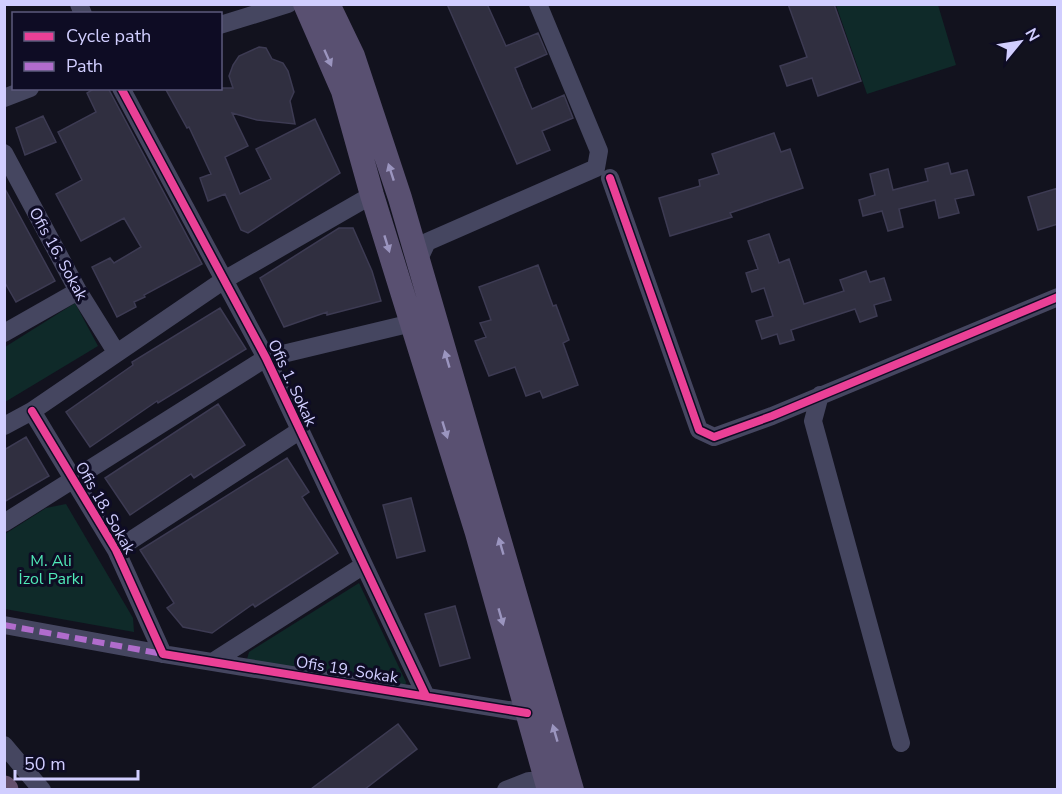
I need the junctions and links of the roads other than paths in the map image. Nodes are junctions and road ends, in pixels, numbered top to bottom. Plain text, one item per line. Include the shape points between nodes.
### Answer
1 (288, 4) edge
2 (305, 4) edge
3 (328, 4) edge
4 (538, 4) edge
5 (222, 24) edge
6 (25, 90) edge
7 (122, 90) edge
8 (4, 98) edge
9 (4, 153) edge
10 (602, 166) junction
11 (11, 183) edge
12 (372, 195) junction
13 (418, 261) junction
14 (224, 280) junction
15 (78, 291) junction
16 (1058, 297) edge
17 (412, 323) junction
18 (4, 333) edge
19 (116, 352) junction
20 (266, 358) junction
21 (820, 396) junction
22 (797, 405) junction
23 (32, 411) junction
24 (813, 421) junction
25 (4, 426) edge
26 (299, 431) junction
27 (73, 480) junction
28 (4, 523) edge
29 (116, 550) junction
30 (364, 565) junction
31 (4, 625) edge
32 (163, 654) junction
33 (214, 662) junction
34 (426, 696) junction
35 (527, 713) junction
36 (901, 743) dead end
37 (4, 746) edge
38 (547, 785) edge
39 (42, 789) edge
40 (506, 789) edge
41 (572, 789) edge

1 - 5 street
2 -> 12 main road via 343,91
13 -> 3 main road via 353,56
4 - 10 street
6 - 8 street
7 - 14 street, Ofis 1. Sokak
9 - 11 street, Ofis 16. Sokak
10 - 13 street via 427,242
10 - 22 street via 699,430 714,437
11 - 15 street, Ofis 16. Sokak
12 - 14 street
12 -> 17 main road
41 -> 13 main road
14 - 19 street
14 - 20 street, Ofis 1. Sokak
15 - 18 street
15 - 19 street, Ofis 16. Sokak
16 - 21 street
17 - 20 street
17 -> 35 main road
19 - 23 street
20 - 26 street, Ofis 1. Sokak
20 - 27 street
21 - 22 street
21 - 24 street
22 - 24 street
23 - 25 street
23 - 27 street, Ofis 18. Sokak
24 - 36 street
26 - 29 street
26 - 30 street, Ofis 1. Sokak
27 - 28 street
27 - 29 street, Ofis 18. Sokak
29 - 32 street, Ofis 18. Sokak
30 - 33 street
30 - 34 street, Ofis 1. Sokak
31 - 32 street, Ofis 19. Sokak
32 - 33 street, Ofis 19. Sokak
33 - 34 street, Ofis 19. Sokak
34 - 35 street, Ofis 19. Sokak
35 - 38 main road
37 - 39 street
38 - 40 street via 529,781

